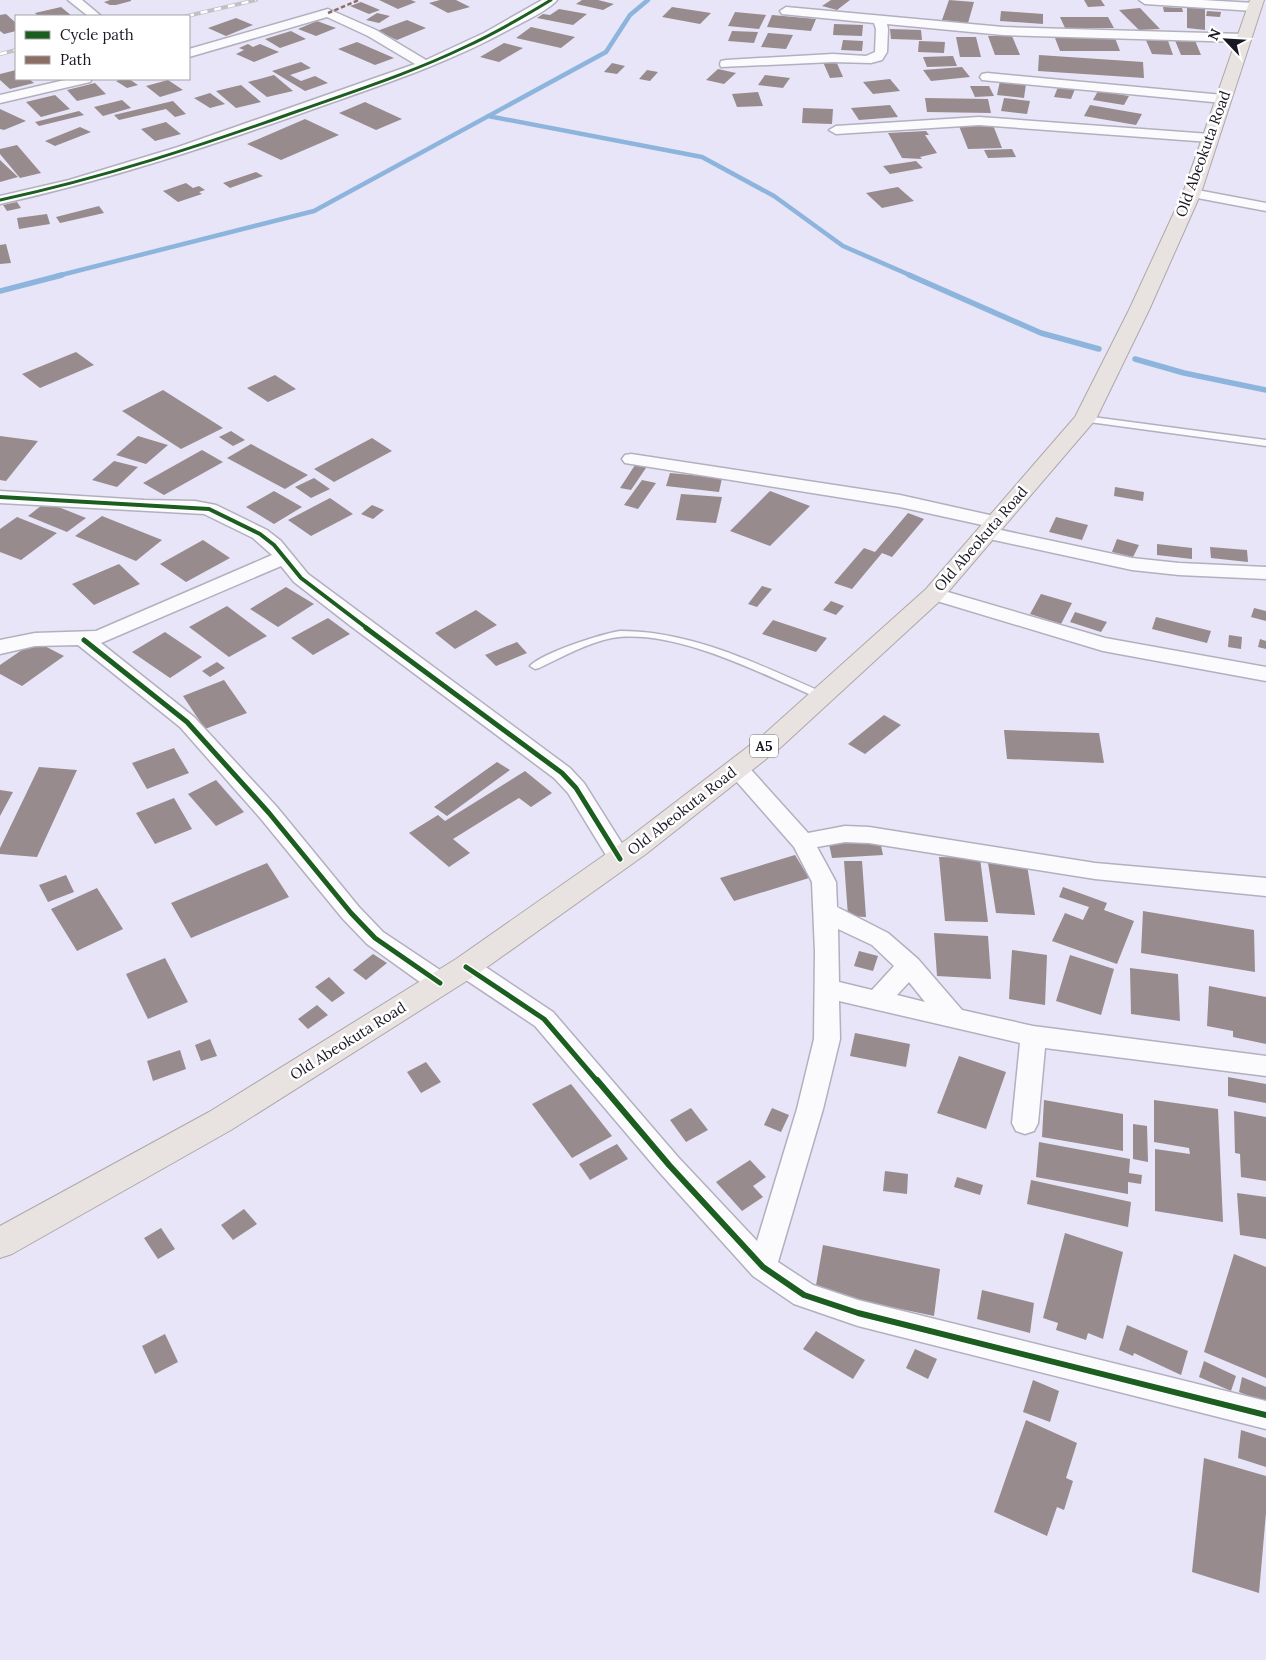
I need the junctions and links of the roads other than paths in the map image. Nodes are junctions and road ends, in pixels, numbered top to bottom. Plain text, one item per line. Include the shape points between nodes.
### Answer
1 (74, 0) edge
2 (551, 0) edge
3 (1145, 0) edge
4 (1257, 7) edge
5 (786, 11) dead end
6 (94, 15) edge
7 (879, 20) junction
8 (1243, 38) junction
9 (190, 53) edge
10 (424, 64) junction
11 (726, 64) dead end
12 (987, 77) dead end
13 (81, 80) edge
14 (0, 99) edge
15 (1223, 99) junction
16 (836, 130) dead end
17 (1210, 138) junction
18 (1192, 193) junction
19 (0, 200) edge
20 (1266, 207) edge
21 (1085, 418) junction
22 (1266, 443) edge
23 (631, 459) dead end
24 (0, 497) edge
25 (991, 527) junction
26 (285, 557) junction
27 (1266, 573) edge
28 (934, 594) junction
29 (84, 640) junction
30 (0, 648) edge
31 (535, 666) dead end
32 (1266, 674) edge
33 (822, 696) junction
34 (737, 768) junction
35 (803, 842) junction
36 (620, 859) junction
37 (1266, 887) edge
38 (826, 912) junction
39 (909, 966) junction
40 (466, 967) junction
41 (440, 983) junction
42 (827, 988) junction
43 (877, 1000) junction
44 (954, 1018) junction
45 (1033, 1036) junction
46 (1266, 1066) edge
47 (1025, 1123) dead end
48 (0, 1243) edge
49 (763, 1267) junction
50 (1266, 1416) edge

1 - 6 street
2 - 10 street via 488,36
3 - 4 street
4 - 8 highway, Old Abeokuta Road / A5
5 - 7 street
7 - 8 street via 1002,31
7 - 11 street via 881,52 877,57
8 - 15 highway, Old Abeokuta Road / A5
9 - 10 street via 328,13 372,33
10 - 19 street via 185,150 69,184
12 - 15 street
13 - 14 street
15 - 17 highway, Old Abeokuta Road / A5
16 - 17 street via 979,121
17 - 18 highway, Old Abeokuta Road / A5
18 - 20 street
18 - 21 highway, Old Abeokuta Road / A5
21 - 22 lane
21 - 25 highway, Old Abeokuta Road / A5
23 - 25 street via 900,501
24 - 26 street via 208,509 260,534
25 - 27 street via 1132,564
25 - 28 highway, Old Abeokuta Road / A5
26 - 29 street via 100,637
26 - 36 street via 301,578 562,774 576,788
28 - 32 street via 1103,644
28 - 33 highway, Old Abeokuta Road / A5
29 - 30 street via 58,638 16,642
29 - 41 street via 187,722 375,938
31 - 33 lane via 574,648 619,634 660,634 726,656
33 - 34 highway, Old Abeokuta Road / A5
34 - 35 street
34 - 36 highway, Old Abeokuta Road / A5
35 - 37 street via 845,834 869,835 1095,871
35 - 38 street via 824,882
36 - 40 highway, Old Abeokuta Road / A5
38 - 39 street via 880,940
38 - 42 street
39 - 43 street
39 - 44 street
40 - 41 highway, Old Abeokuta Road / A5
40 - 49 street via 544,1019 669,1165
41 - 48 highway, Old Abeokuta Road / A5 via 220,1121
42 - 43 street
42 - 49 street via 827,1040
43 - 44 street
44 - 45 street
45 - 46 street
45 - 47 street
49 - 50 street via 804,1295 858,1313

